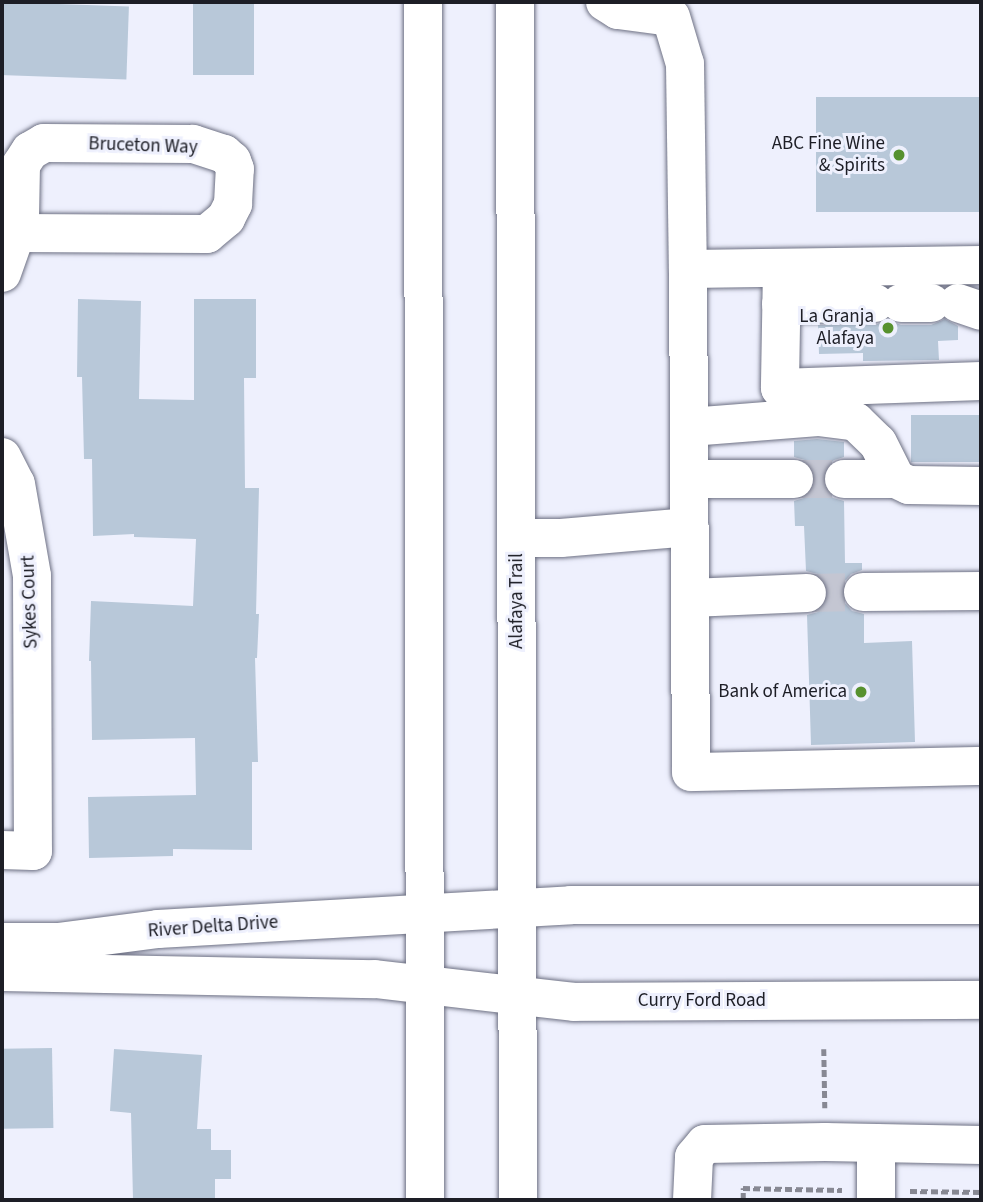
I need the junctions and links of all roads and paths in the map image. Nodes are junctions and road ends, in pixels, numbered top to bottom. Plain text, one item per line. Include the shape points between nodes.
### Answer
1 (423, 2) edge
2 (515, 2) edge
3 (605, 2) edge
4 (10, 251) edge
5 (981, 265) edge
6 (688, 269) junction
7 (781, 286) junction
8 (929, 305) edge
9 (981, 380) edge
10 (690, 427) junction
11 (2, 457) edge
12 (690, 479) junction
13 (794, 479) tunnel mouth
14 (844, 479) tunnel mouth
15 (896, 479) junction
16 (981, 486) edge
17 (690, 527) junction
18 (516, 538) junction
19 (981, 591) edge
20 (863, 592) tunnel mouth
21 (807, 593) tunnel mouth
22 (691, 598) junction
23 (17, 752) edge
24 (981, 766) edge
25 (2, 850) edge
26 (981, 905) edge
27 (518, 908) junction
28 (424, 914) junction
29 (2, 942) edge
30 (2, 972) edge
31 (424, 985) junction
32 (517, 995) junction
33 (981, 1000) edge
34 (876, 1143) junction
35 (981, 1145) edge
36 (425, 1200) edge
37 (518, 1200) edge
38 (692, 1200) edge
39 (876, 1200) edge

1 - 28 main road
2 - 18 main road, Alafaya Trail
3 - 6 main road via 618,10 671,17 685,64
4 - 4 main road, Bruceton Way via 207,234 226,218 233,204 232,160 193,145 44,143 30,151 22,165 20,217
5 - 7 main road
6 - 7 main road
6 - 10 main road
7 - 8 main road
7 - 9 main road via 780,388
10 - 12 main road
10 - 15 main road via 818,417 856,422 878,443
11 - 23 main road, Sykes Court via 16,484 32,576
12 - 13 main road
12 - 17 main road
14 - 15 main road
15 - 16 main road via 909,485
17 - 18 main road
17 - 22 main road
18 - 27 main road, Alafaya Trail
19 - 20 main road
21 - 22 main road
22 - 24 main road via 691,772
23 - 25 main road, Sykes Court via 33,851
26 - 27 main road
27 - 28 main road
27 - 32 main road, Alafaya Trail
28 - 29 main road, River Delta Drive via 158,929 58,942
28 - 31 main road
30 - 31 main road via 374,979
31 - 32 main road, Curry Ford Road
31 - 36 main road
32 - 33 main road, Curry Ford Road via 574,1002
32 - 37 main road, Alafaya Trail
34 - 35 main road
34 - 38 main road via 705,1144 694,1157
34 - 39 main road

